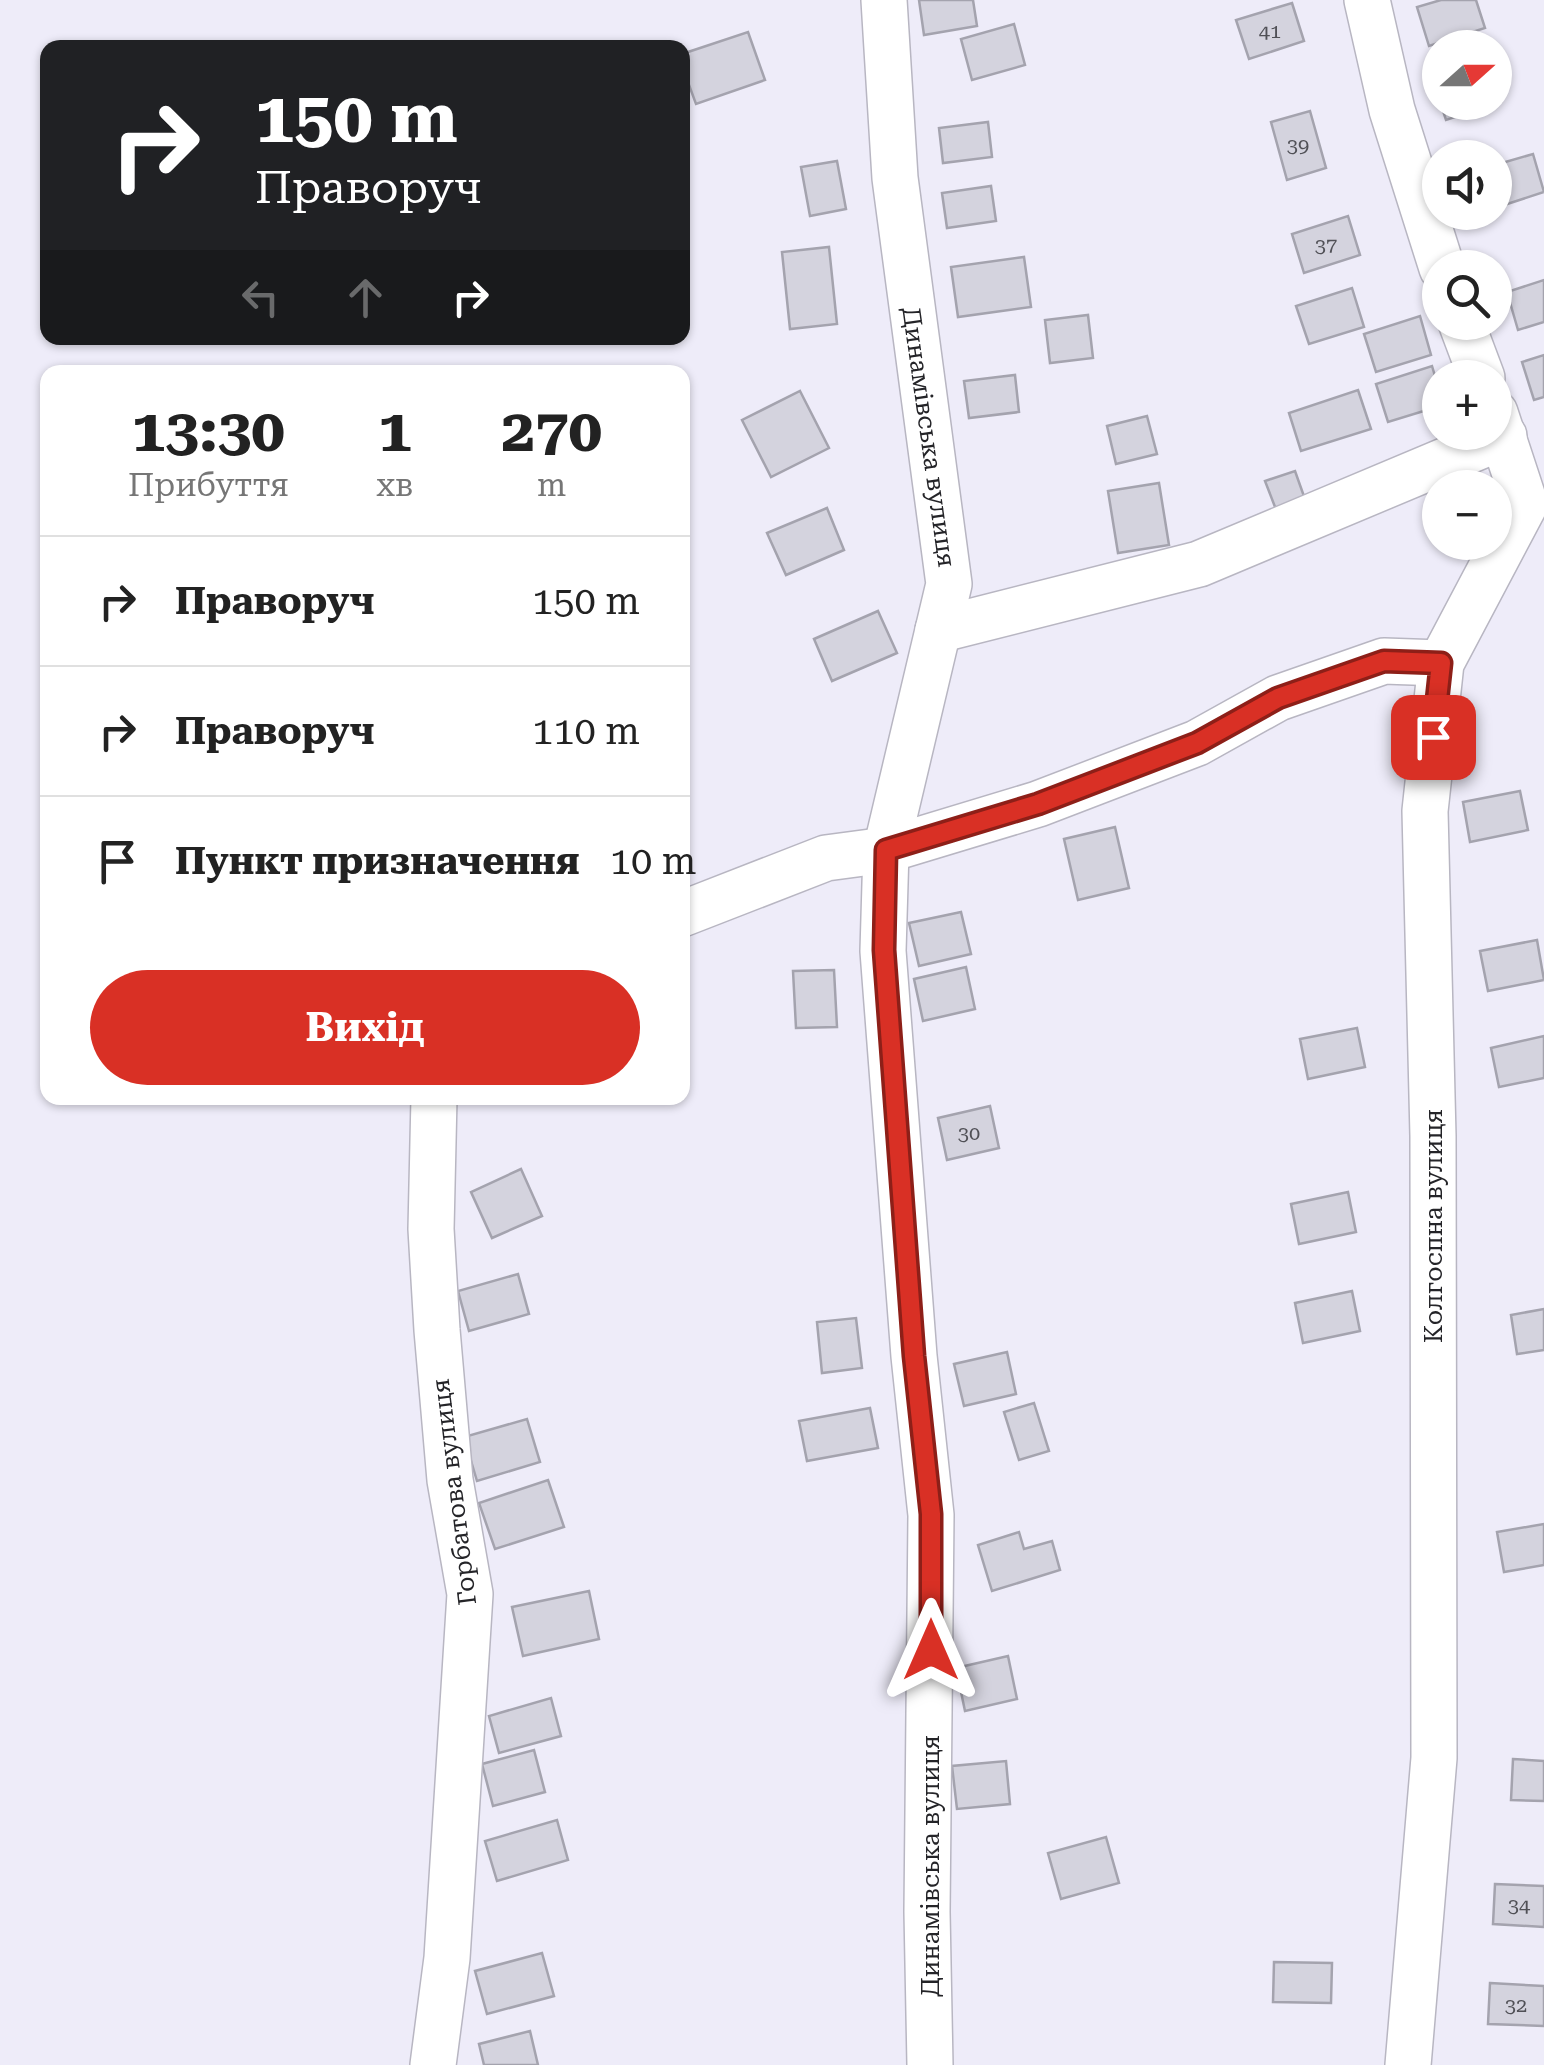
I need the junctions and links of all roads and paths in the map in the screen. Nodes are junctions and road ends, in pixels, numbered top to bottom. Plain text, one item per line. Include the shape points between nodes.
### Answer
1 (884, 0) edge
2 (1367, 0) edge
3 (1436, 250) edge
4 (1443, 450) edge
5 (1511, 450) edge
6 (1535, 500) edge
7 (938, 630) junction
8 (1441, 663) junction
9 (886, 850) junction
10 (690, 911) edge
11 (434, 1105) edge
12 (433, 2065) edge
13 (930, 2065) edge
14 (1408, 2065) edge

1 - 7 street, Динамівська вулиця via 895,178 949,584
2 - 3 street via 1392,110
4 - 7 street via 1199,564
5 - 6 street, Колгоспна вулиця
6 - 8 street, Колгоспна вулиця
7 - 9 street, Динамівська вулиця
8 - 9 street via 1384,661 1278,698 1197,743 1038,804
8 - 14 street, Колгоспна вулиця via 1425,811 1434,1758
9 - 10 street via 826,858
9 - 13 street, Динамівська вулиця via 884,950 931,1514
11 - 12 street, Горбатова вулиця via 430,1229 436,1313 450,1480 470,1594 447,1958

